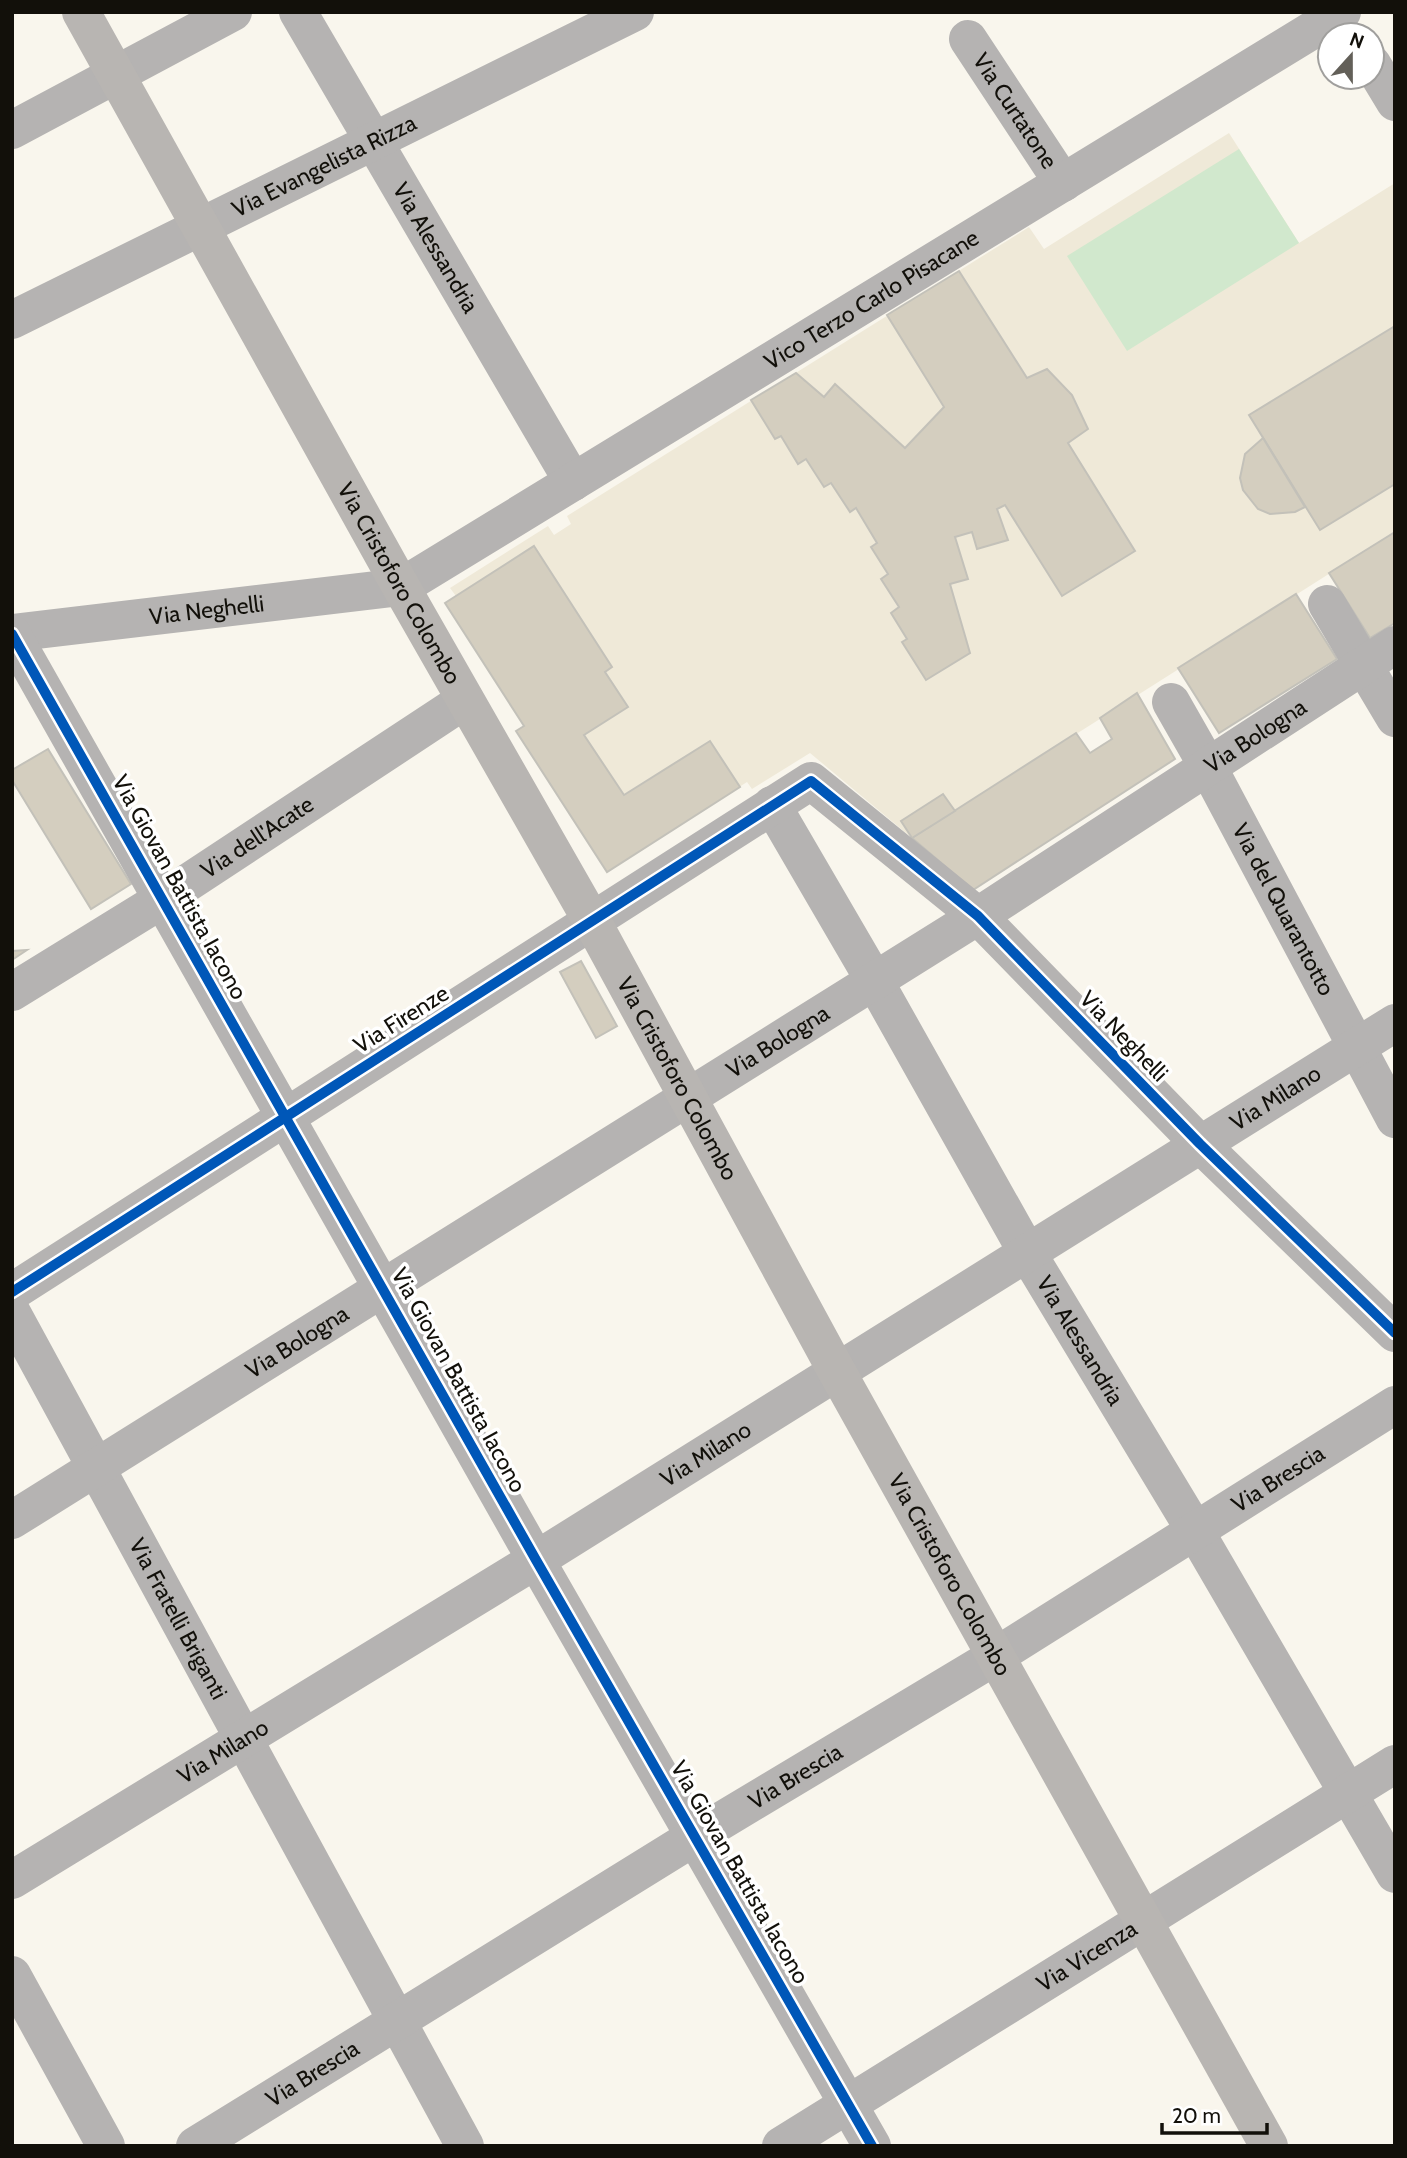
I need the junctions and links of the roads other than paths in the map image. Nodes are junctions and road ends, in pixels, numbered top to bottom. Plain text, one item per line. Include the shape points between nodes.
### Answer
1 (81, 12) edge
2 (233, 12) edge
3 (298, 12) edge
4 (635, 12) edge
5 (1341, 12) edge
6 (968, 38) dead end
7 (116, 75) junction
8 (12, 130) edge
9 (373, 142) junction
10 (1063, 183) junction
11 (201, 228) junction
12 (12, 320) edge
13 (573, 482) junction
14 (401, 587) junction
15 (1327, 604) dead end
16 (12, 634) edge
17 (1395, 645) edge
18 (1363, 665) junction
19 (465, 700) junction
20 (1171, 702) dead end
21 (1395, 718) edge
22 (1208, 767) junction
23 (811, 781) joint
24 (772, 806) junction
25 (163, 899) junction
26 (978, 916) junction
27 (593, 923) junction
28 (874, 980) junction
29 (12, 992) edge
30 (1395, 1023) edge
31 (1355, 1047) junction
32 (689, 1097) junction
33 (286, 1117) junction
34 (1395, 1119) edge
35 (1200, 1143) junction
36 (1028, 1254) junction
37 (383, 1286) junction
38 (12, 1292) edge
39 (12, 1313) edge
40 (1395, 1333) edge
41 (835, 1370) junction
42 (1395, 1405) edge
43 (96, 1467) junction
44 (12, 1520) edge
45 (1194, 1529) junction
46 (536, 1560) junction
47 (996, 1656) junction
48 (243, 1738) junction
49 (1395, 1765) edge
50 (1348, 1794) junction
51 (696, 1836) junction
52 (1395, 1874) edge
53 (12, 1880) edge
54 (1145, 1921) junction
55 (12, 1975) edge
56 (397, 2021) junction
57 (848, 2104) junction
58 (106, 2146) edge
59 (195, 2146) edge
60 (465, 2146) edge
61 (781, 2146) edge
62 (872, 2146) edge
63 (1269, 2146) edge

1 - 7 main road, Via Cristoforo Colombo
2 - 7 street
3 - 9 street, Via Alessandria
4 - 9 street, Via Evangelista Rizza
5 - 10 street, Vico Terzo Carlo Pisacane
6 - 10 street, Via Curtatone
7 - 8 street
7 - 11 main road, Via Cristoforo Colombo
9 - 11 street, Via Evangelista Rizza
9 - 13 street, Via Alessandria
10 - 13 street, Vico Terzo Carlo Pisacane
11 - 12 street, Via Evangelista Rizza
11 - 14 main road, Via Cristoforo Colombo
13 - 14 street, Vico Terzo Carlo Pisacane
14 - 16 street, Via Neghelli
14 - 19 main road, Via Cristoforo Colombo
15 - 18 street
16 - 25 street, Via Giovan Battista Iacono
17 - 18 street, Via Bologna
18 - 21 street
18 - 22 street, Via Bologna
19 - 25 street, Via dell'Acate
19 - 27 main road, Via Cristoforo Colombo
20 - 22 street, Via del Quarantotto
22 - 26 street, Via Bologna
22 - 31 street, Via del Quarantotto
23 - 24 street, Via Firenze
23 - 26 street, Via Neghelli
24 - 27 street, Via Firenze
24 - 28 street, Via Alessandria
25 - 29 street, Via dell'Acate
25 - 33 street, Via Giovan Battista Iacono
26 - 28 street, Via Bologna
26 - 35 street, Via Neghelli
27 - 32 main road, Via Cristoforo Colombo
27 - 33 street, Via Firenze
28 - 32 street, Via Bologna
28 - 36 street, Via Alessandria
30 - 31 street, Via Milano
31 - 34 street, Via del Quarantotto
31 - 35 street, Via Milano
32 - 37 street, Via Bologna
32 - 41 main road, Via Cristoforo Colombo
33 - 37 street, Via Giovan Battista Iacono
33 - 38 street, Via Firenze
35 - 36 street, Via Milano
35 - 40 street, Via Neghelli
36 - 41 street, Via Milano
36 - 45 street, Via Alessandria
37 - 43 street, Via Bologna
37 - 46 street, Via Giovan Battista Iacono
39 - 43 street, Via Fratelli Briganti
41 - 46 street, Via Milano
41 - 47 main road, Via Cristoforo Colombo
42 - 45 street, Via Brescia
43 - 44 street, Via Bologna
43 - 48 street, Via Fratelli Briganti
45 - 47 street, Via Brescia
45 - 50 street, Via Alessandria
46 - 48 street, Via Milano
46 - 51 street, Via Giovan Battista Iacono
47 - 51 street, Via Brescia
47 - 54 main road, Via Cristoforo Colombo
48 - 53 street, Via Milano
48 - 56 street, Via Fratelli Briganti
49 - 50 street, Via Vicenza
50 - 52 street, Via Alessandria
50 - 54 street, Via Vicenza
51 - 56 street, Via Brescia
51 - 57 street, Via Giovan Battista Iacono
54 - 57 street, Via Vicenza
54 - 63 main road, Via Cristoforo Colombo
55 - 58 street
56 - 59 street, Via Brescia
56 - 60 street, Via Fratelli Briganti
57 - 61 street, Via Vicenza
57 - 62 street, Via Giovan Battista Iacono

